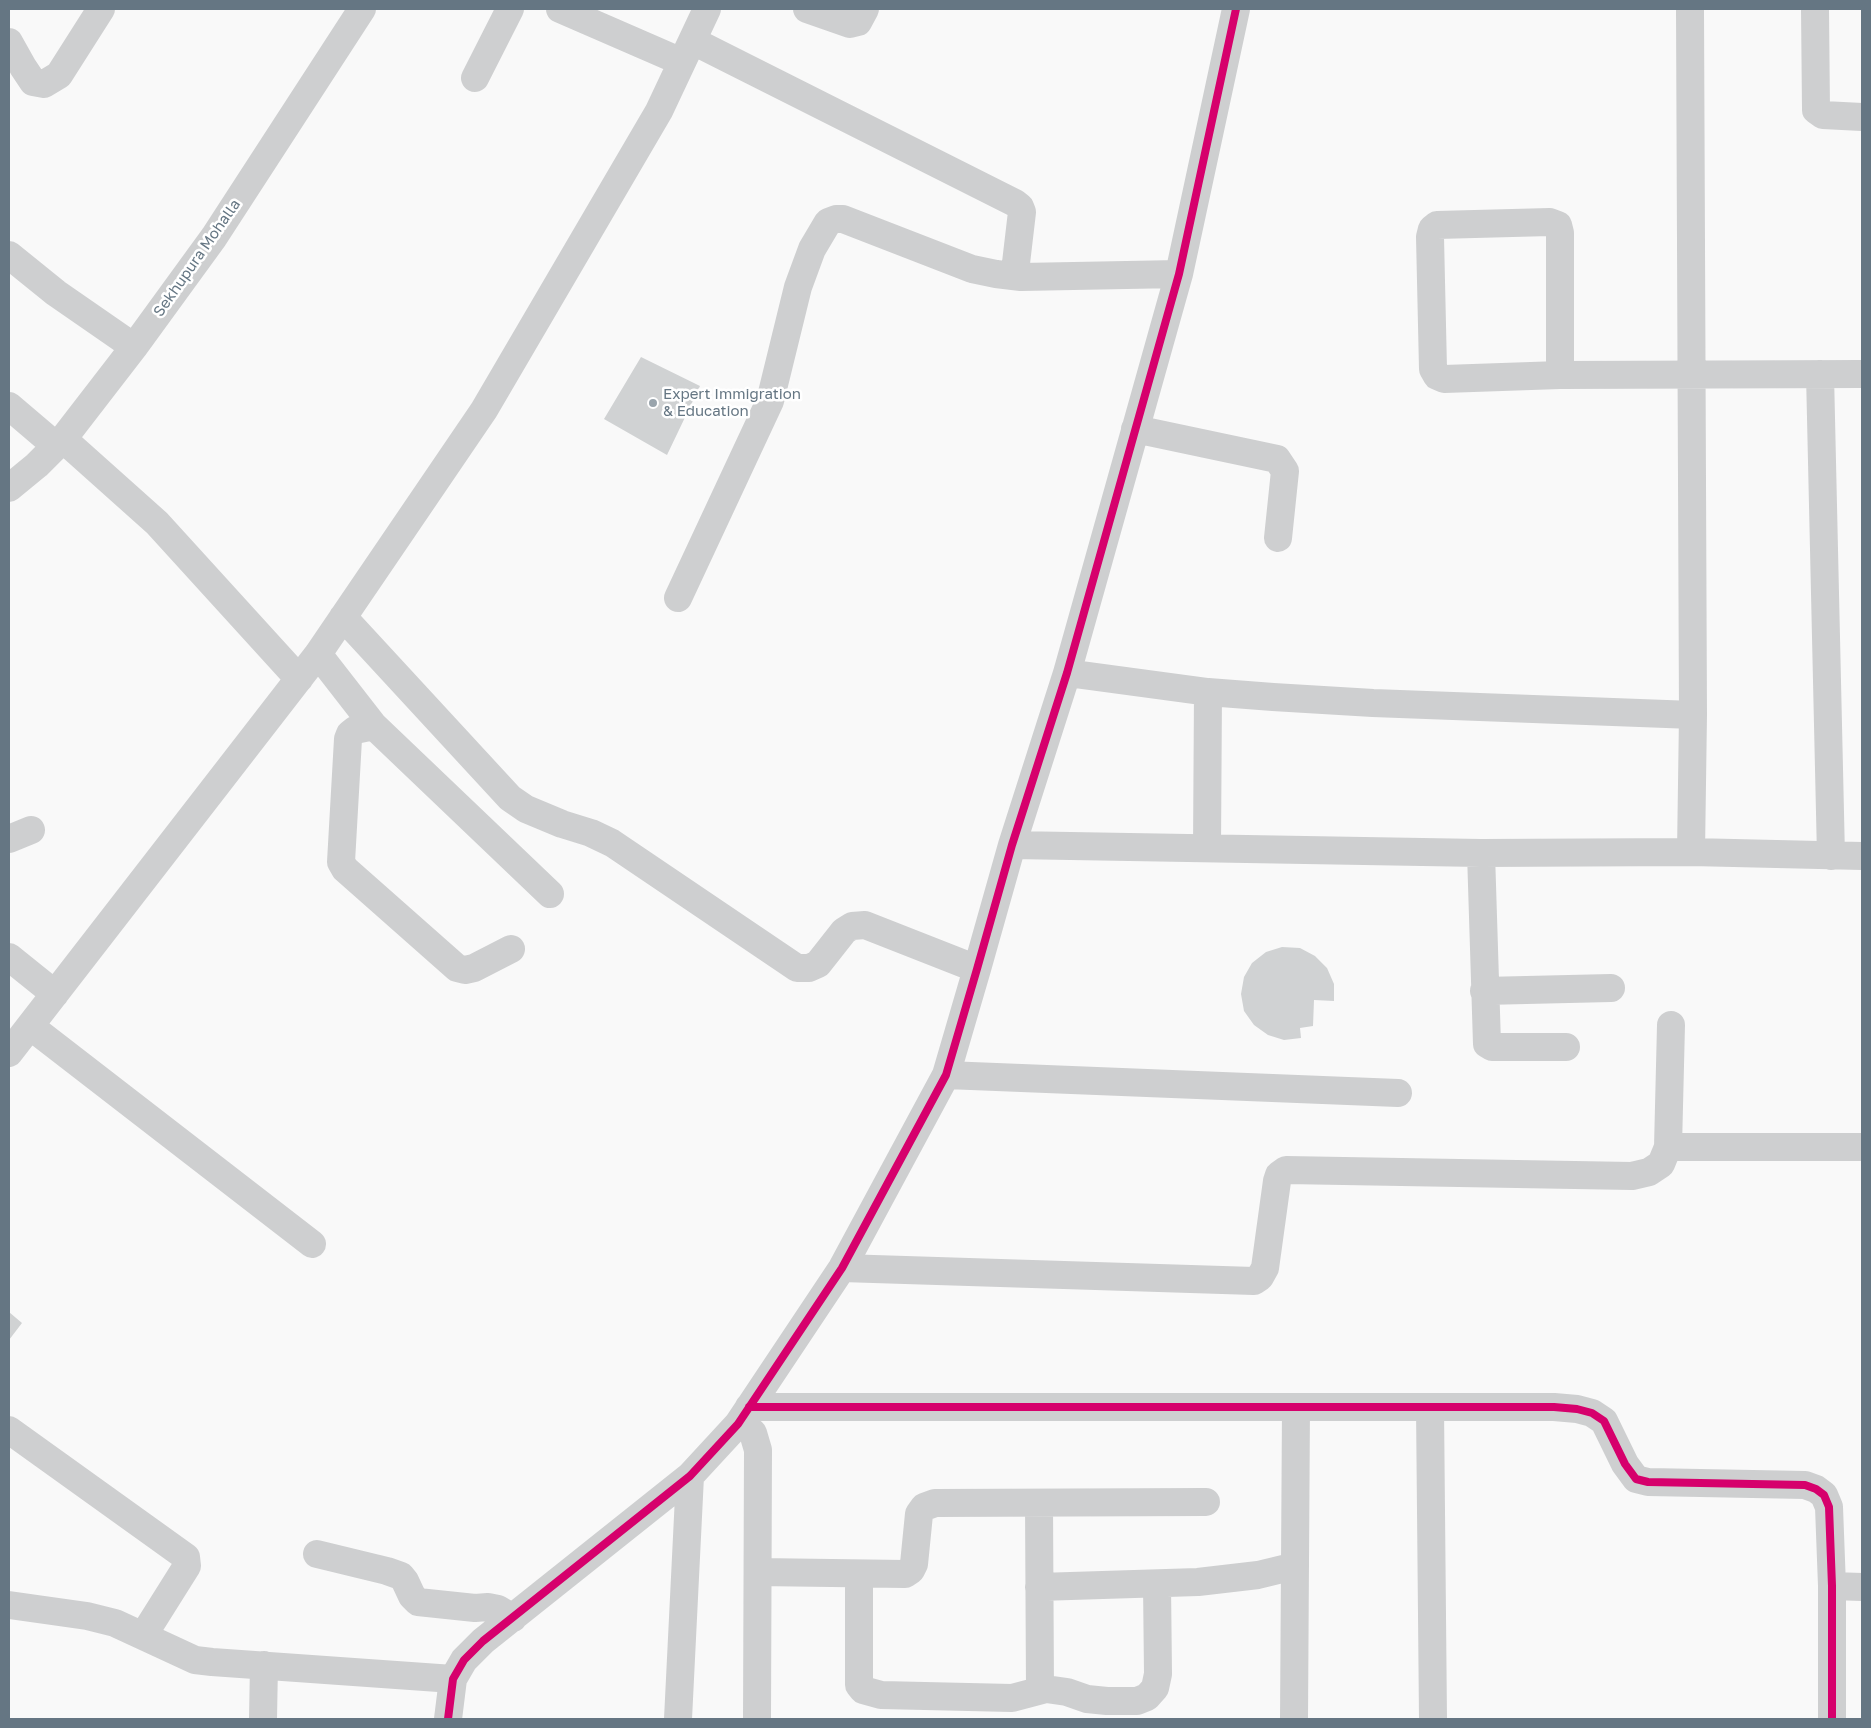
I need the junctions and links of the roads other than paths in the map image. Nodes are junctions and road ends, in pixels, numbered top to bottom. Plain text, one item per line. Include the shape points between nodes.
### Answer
1 (101, 9) edge
2 (362, 9) edge
3 (510, 9) edge
4 (560, 9) edge
5 (707, 9) edge
6 (807, 9) edge
7 (865, 9) edge
8 (1236, 9) edge
9 (1690, 9) edge
10 (1815, 9) edge
11 (9, 42) edge
12 (688, 52) junction
13 (474, 78) dead end
14 (1862, 117) edge
15 (9, 255) edge
16 (1179, 274) junction
17 (1022, 277) junction
18 (134, 347) junction
19 (1820, 374) junction
20 (1862, 374) edge
21 (1692, 375) junction
22 (1560, 376) junction
23 (9, 406) edge
24 (1135, 429) junction
25 (59, 442) junction
26 (9, 488) edge
27 (1278, 538) dead end
28 (678, 598) dead end
29 (343, 617) junction
30 (318, 654) junction
31 (1067, 673) junction
32 (299, 679) junction
33 (1208, 692) junction
34 (1693, 715) junction
35 (374, 726) junction
36 (1012, 845) junction
37 (1207, 848) junction
38 (1481, 852) junction
39 (1691, 852) junction
40 (1830, 856) junction
41 (1862, 856) edge
42 (550, 894) dead end
43 (510, 949) dead end
44 (9, 957) edge
45 (978, 969) junction
46 (1611, 988) dead end
47 (1484, 991) junction
48 (55, 994) junction
49 (30, 1026) junction
50 (1670, 1026) dead end
51 (1566, 1047) dead end
52 (9, 1053) edge
53 (946, 1075) junction
54 (1398, 1093) dead end
55 (1668, 1147) junction
56 (1862, 1147) edge
57 (312, 1244) dead end
58 (842, 1268) junction
59 (1296, 1407) junction
60 (1430, 1408) junction
61 (744, 1415) junction
62 (9, 1430) edge
63 (690, 1476) junction
64 (1206, 1502) dead end
65 (1039, 1504) junction
66 (316, 1554) dead end
67 (1295, 1566) junction
68 (758, 1572) junction
69 (860, 1575) junction
70 (1157, 1584) junction
71 (1832, 1586) junction
72 (1039, 1587) junction
73 (1862, 1587) edge
74 (9, 1604) edge
75 (513, 1618) junction
76 (143, 1636) junction
77 (264, 1665) junction
78 (453, 1679) junction
79 (1040, 1690) junction
80 (263, 1719) edge
81 (448, 1719) edge
82 (678, 1719) edge
83 (758, 1719) edge
84 (1294, 1719) edge
85 (1433, 1719) edge
86 (1832, 1719) edge

1 - 11 street via 59,75 44,84 33,82
2 - 18 street, Sekhupura Mohalla via 214,237
3 - 13 street
4 - 12 street
5 - 12 street
6 - 7 street via 850,24 858,22
8 - 16 street
9 - 21 street
10 - 14 street via 1816,110 1823,115
12 - 17 street via 1015,203 1022,212 1016,264
12 - 29 street via 659,111 484,410
15 - 18 street via 56,293
16 - 17 street
16 - 24 street
17 - 28 street via 972,269 843,219 828,222 812,249 798,287 770,401
18 - 25 street, Sekhupura Mohalla
19 - 20 street
19 - 21 street
19 - 40 street
21 - 22 street
21 - 34 street
22 - 22 street via 1558,225 1550,222 1437,225 1432,229 1433,370 1437,376 1444,379
23 - 25 street
24 - 27 street via 1277,459 1285,470
24 - 31 street
25 - 26 street, Sekhupura Mohalla
25 - 32 street via 156,523
29 - 30 street
29 - 45 street via 510,798 526,810 612,843 797,968 818,964 844,931 852,926 865,925
30 - 32 street
30 - 35 street
31 - 33 street
31 - 36 street
32 - 48 street
33 - 34 street via 1373,703
33 - 37 street
34 - 39 street
35 - 42 street
35 - 43 street via 355,730 348,739 341,862 345,869 458,968 474,968
36 - 37 street
36 - 45 street
37 - 38 street
38 - 39 street
38 - 47 street
39 - 40 street
40 - 41 street
44 - 48 street
45 - 53 street
46 - 47 street
47 - 51 street via 1487,1044 1492,1047
48 - 49 street
49 - 52 street
49 - 57 street
50 - 55 street
53 - 54 street
53 - 58 street
55 - 56 street
55 - 58 street via 1661,1164 1649,1172 1632,1176 1286,1170 1277,1180 1265,1268 1254,1281
58 - 61 street
59 - 60 street
59 - 61 street
59 - 67 street
60 - 71 street via 1578,1409 1604,1421 1636,1479 1648,1482 1805,1485 1816,1489 1824,1495 1829,1507
60 - 85 street
61 - 63 street
61 - 68 street via 746,1427 753,1433 758,1450
62 - 76 street via 186,1557 187,1566
63 - 75 street
63 - 82 street
64 - 65 street
65 - 69 street via 935,1503 924,1507 919,1514 914,1564 910,1570 905,1574
65 - 72 street
66 - 75 street via 401,1576 418,1602 488,1607
67 - 70 street via 1236,1579
67 - 84 street
68 - 69 street
68 - 83 street
69 - 79 street via 858,1678 863,1690 881,1695 999,1698
70 - 72 street
70 - 79 street via 1158,1674 1155,1688 1147,1697 1138,1701 1107,1701 1087,1699 1055,1689
71 - 73 street
71 - 86 street
72 - 79 street
74 - 76 street via 87,1616 115,1623
75 - 78 street via 464,1660
76 - 77 street via 195,1660
77 - 78 street
77 - 80 street
78 - 81 street

